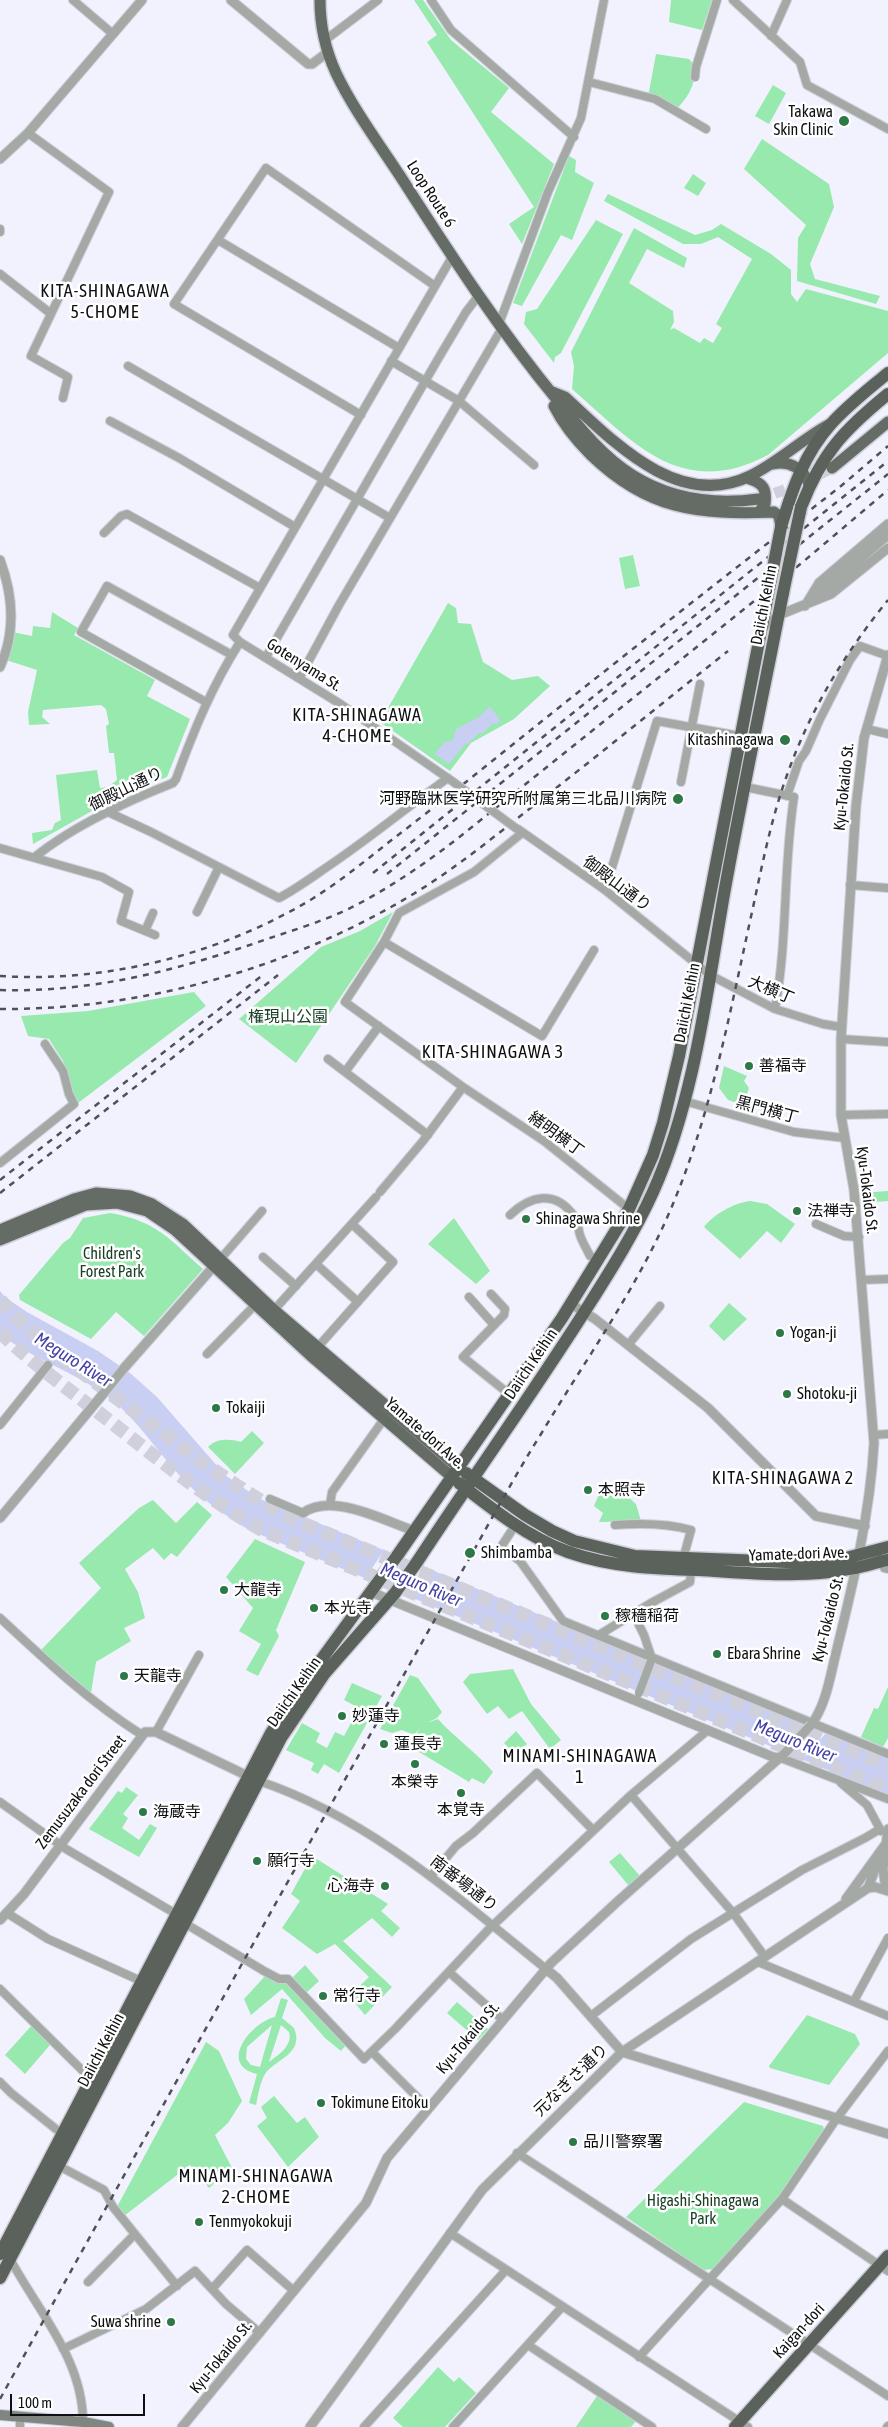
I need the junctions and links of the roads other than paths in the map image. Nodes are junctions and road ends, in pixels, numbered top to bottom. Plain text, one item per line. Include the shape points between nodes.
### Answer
1 (73, 0) edge
2 (142, 0) edge
3 (231, 0) edge
4 (320, 0) edge
5 (378, 0) edge
6 (432, 0) edge
7 (604, 0) edge
8 (717, 0) edge
9 (733, 0) edge
10 (787, 0) edge
11 (113, 34) junction
12 (771, 36) junction
13 (326, 46) junction
14 (696, 77) dead end
15 (588, 82) junction
16 (706, 129) dead end
17 (888, 130) edge
18 (28, 132) junction
19 (574, 137) junction
20 (0, 159) edge
21 (218, 240) junction
22 (452, 257) junction
23 (0, 274) edge
24 (435, 286) junction
25 (479, 295) junction
26 (50, 313) junction
27 (500, 326) junction
28 (399, 348) junction
29 (391, 361) junction
30 (128, 366) dead end
31 (888, 373) edge
32 (425, 381) junction
33 (549, 390) junction
34 (888, 394) edge
35 (63, 398) dead end
36 (459, 401) junction
37 (361, 415) junction
38 (110, 422) dead end
39 (888, 422) edge
40 (831, 424) junction
41 (773, 464) junction
42 (534, 465) dead end
43 (832, 468) tunnel mouth
44 (800, 470) junction
45 (748, 478) junction
46 (323, 479) junction
47 (809, 485) junction
48 (357, 498) junction
49 (759, 499) tunnel mouth
50 (759, 512) junction
51 (390, 518) junction
52 (888, 524) edge
53 (295, 527) junction
54 (781, 527) junction
55 (104, 533) dead end
56 (888, 535) edge
57 (888, 548) edge
58 (0, 560) edge
59 (260, 588) junction
60 (805, 606) junction
61 (779, 615) junction
62 (762, 628) junction
63 (240, 642) junction
64 (232, 655) junction
65 (888, 655) edge
66 (266, 657) junction
67 (0, 667) edge
68 (300, 677) junction
69 (700, 684) dead end
70 (206, 702) junction
71 (692, 727) junction
72 (867, 729) junction
73 (888, 734) edge
74 (740, 736) junction
75 (450, 779) junction
76 (681, 782) dead end
77 (745, 787) junction
78 (790, 796) junction
79 (108, 812) junction
80 (519, 831) junction
81 (0, 848) edge
82 (36, 856) junction
83 (219, 867) junction
84 (850, 885) junction
85 (888, 888) edge
86 (604, 890) junction
87 (197, 912) dead end
88 (153, 914) dead end
89 (145, 931) junction
90 (155, 935) dead end
91 (384, 942) junction
92 (594, 950) dead end
93 (697, 965) junction
94 (710, 975) junction
95 (775, 1009) junction
96 (379, 1026) junction
97 (841, 1028) junction
98 (840, 1039) junction
99 (888, 1042) edge
100 (45, 1044) dead end
101 (328, 1059) dead end
102 (345, 1072) junction
103 (463, 1087) junction
104 (684, 1102) junction
105 (888, 1114) edge
106 (841, 1115) junction
107 (428, 1134) junction
108 (845, 1138) junction
109 (0, 1163) edge
110 (629, 1209) junction
111 (262, 1212) dead end
112 (510, 1216) dead end
113 (352, 1224) junction
114 (816, 1224) dead end
115 (0, 1230) edge
116 (858, 1237) junction
117 (0, 1240) edge
118 (263, 1257) dead end
119 (599, 1259) junction
120 (217, 1263) junction
121 (316, 1264) junction
122 (888, 1278) edge
123 (862, 1280) junction
124 (296, 1286) junction
125 (491, 1294) dead end
126 (469, 1297) dead end
127 (358, 1302) junction
128 (571, 1304) junction
129 (255, 1305) junction
130 (660, 1306) dead end
131 (274, 1310) junction
132 (584, 1312) junction
133 (494, 1325) junction
134 (628, 1345) junction
135 (317, 1348) junction
136 (207, 1354) dead end
137 (48, 1366) dead end
138 (508, 1394) junction
139 (384, 1419) junction
140 (0, 1425) edge
141 (888, 1434) edge
142 (873, 1435) junction
143 (455, 1472) junction
144 (469, 1483) junction
145 (270, 1499) dead end
146 (330, 1505) junction
147 (303, 1513) joint
148 (0, 1518) edge
149 (516, 1524) junction
150 (615, 1525) dead end
151 (865, 1526) junction
152 (415, 1532) junction
153 (888, 1547) edge
154 (859, 1555) junction
155 (683, 1559) junction
156 (886, 1563) edge
157 (856, 1568) junction
158 (691, 1570) junction
159 (373, 1589) junction
160 (393, 1597) junction
161 (633, 1613) junction
162 (0, 1618) edge
163 (599, 1635) junction
164 (199, 1655) dead end
165 (652, 1659) junction
166 (637, 1697) junction
167 (812, 1724) junction
168 (708, 1730) junction
169 (156, 1732) junction
170 (142, 1735) junction
171 (888, 1754) edge
172 (783, 1756) junction
173 (834, 1777) junction
174 (253, 1779) junction
175 (631, 1795) junction
176 (888, 1799) edge
177 (0, 1802) edge
178 (884, 1829) edge
179 (593, 1830) junction
180 (886, 1843) edge
181 (60, 1845) junction
182 (677, 1848) junction
183 (431, 1876) junction
184 (868, 1888) junction
185 (887, 1890) edge
186 (838, 1909) junction
187 (7, 1913) junction
188 (176, 1914) junction
189 (734, 1914) junction
190 (0, 1920) edge
191 (186, 1924) junction
192 (493, 1925) junction
193 (888, 1938) edge
194 (761, 1959) junction
195 (546, 1969) junction
196 (449, 1972) junction
197 (142, 1981) junction
198 (0, 1989) edge
199 (854, 2001) junction
200 (591, 2016) junction
201 (888, 2016) edge
202 (503, 2020) junction
203 (888, 2051) edge
204 (372, 2052) junction
205 (622, 2052) junction
206 (90, 2078) junction
207 (0, 2082) edge
208 (428, 2108) junction
209 (837, 2118) junction
210 (62, 2134) junction
211 (888, 2134) edge
212 (517, 2153) junction
213 (59, 2166) junction
214 (782, 2199) junction
215 (450, 2233) junction
216 (135, 2234) junction
217 (3, 2250) edge
218 (885, 2264) edge
219 (506, 2270) junction
220 (0, 2278) edge
221 (710, 2280) junction
222 (88, 2282) dead end
223 (177, 2286) junction
224 (212, 2289) junction
225 (294, 2291) junction
226 (562, 2307) junction
227 (260, 2333) junction
228 (810, 2343) junction
229 (528, 2345) junction
230 (64, 2349) junction
231 (638, 2357) junction
232 (888, 2396) edge
233 (0, 2415) edge
234 (20, 2422) edge
235 (84, 2422) junction
236 (741, 2425) edge
237 (109, 2427) edge
238 (182, 2427) edge
239 (310, 2427) edge
240 (364, 2427) edge
241 (453, 2427) edge
242 (652, 2427) edge

1 - 11 street
2 - 11 street
3 - 13 street via 308,64 312,64
4 - 13 main road, Loop Route 6
5 - 13 street
6 - 19 street via 451,30
7 - 15 street
8 - 14 street via 696,67
9 - 12 street
10 - 12 street
11 - 18 street
12 - 17 street via 800,62 807,85
13 - 22 main road, Loop Route 6 via 341,82
15 - 16 street via 655,99
15 - 19 street
18 - 20 street
18 - 26 street via 109,192
19 - 27 street via 548,192
21 - 24 street via 266,168
21 - 28 street
21 - 37 street via 174,304
22 - 24 street
22 - 25 main road, Loop Route 6
23 - 26 street
24 - 28 street
25 - 27 main road, Loop Route 6
25 - 32 street
26 - 35 street via 31,356 68,377
27 - 33 main road, Loop Route 6
27 - 36 street
28 - 29 street
29 - 32 street
29 - 37 street
30 - 46 street
31 - 40 highway, Daiichi Keihin
32 - 36 street
32 - 48 street
33 - 45 main road via 565,397 625,451 663,475 682,481 713,484
33 - 49 main road via 586,435 640,480 673,494 694,498
33 - 50 main road via 555,408 578,442 635,490 690,509 713,513
34 - 47 highway, Daiichi Keihin via 842,435 822,460
36 - 42 street
36 - 51 street
37 - 46 street
38 - 53 street via 179,458
39 - 43 main road
40 - 41 main road
40 - 44 highway, Daiichi Keihin
41 - 44 main road via 786,462
41 - 45 main road
44 - 47 main road
44 - 54 highway, Daiichi Keihin
45 - 50 main road via 765,488 765,504
46 - 48 street
46 - 53 street
47 - 61 highway, Daiichi Keihin, bridge via 801,507
48 - 51 street
48 - 66 street
50 - 54 main road via 776,513
51 - 68 street
52 - 60 street via 818,582
53 - 59 street
54 - 62 highway, Daiichi Keihin, bridge
55 - 59 street via 120,516 127,514
56 - 60 street
57 - 60 street via 844,585
58 - 67 street via 13,615
59 - 63 street via 233,635
60 - 61 street
61 - 62 street
61 - 77 highway, Daiichi Keihin
62 - 74 highway, Daiichi Keihin
63 - 64 street, 御殿山通り
63 - 66 street, Gotenyama St.
64 - 70 street, 御殿山通り
64 - 70 street via 107,586 81,632
65 - 72 street, Kyu-Tokaido St.
65 - 78 street via 860,646 850,660 799,761
66 - 68 street, Gotenyama St.
68 - 75 street, Gotenyama St.
69 - 71 street
70 - 79 street, 御殿山通り via 173,784
71 - 74 street
71 - 76 street
71 - 86 street via 657,721
72 - 73 street
72 - 84 street, Kyu-Tokaido St. via 856,806
74 - 93 highway, Daiichi Keihin
75 - 80 street, Gotenyama St., bridge
75 - 83 street via 367,841 279,898
77 - 78 street
77 - 94 highway, Daiichi Keihin
78 - 95 street via 781,976
79 - 82 street, 御殿山通り
79 - 83 street
80 - 86 street, 御殿山通り
80 - 91 street via 474,872 399,913
81 - 82 street
82 - 89 street via 102,877 129,892 121,921
83 - 87 street
84 - 85 street
84 - 97 street, Kyu-Tokaido St.
86 - 93 street, 御殿山通り
88 - 89 street
89 - 90 street
91 - 92 street via 542,1036
91 - 96 street, 緒明横丁 via 345,1002
93 - 94 street, 大横丁
93 - 110 highway, Daiichi Keihin via 663,1123
94 - 95 street, 大横丁
94 - 104 highway, Daiichi Keihin
95 - 97 street, 大横丁
96 - 102 street
96 - 103 street, 緒明横丁
97 - 98 street, Kyu-Tokaido St.
98 - 99 street
98 - 106 street, Kyu-Tokaido St.
100 - 109 street via 63,1071 74,1104
101 - 102 street
102 - 107 street
103 - 107 street
103 - 110 street, 緒明横丁 via 544,1141
104 - 108 street, 黒門横丁 via 794,1132
104 - 132 highway, Daiichi Keihin via 654,1191 635,1230
105 - 106 street
106 - 108 street, Kyu-Tokaido St.
107 - 113 street
108 - 116 street, Kyu-Tokaido St.
110 - 119 highway, Daiichi Keihin
111 - 120 street
112 - 119 street via 522,1204 534,1199 549,1199 562,1204 574,1216 590,1256
113 - 121 street
113 - 127 street via 393,1262
114 - 116 street via 844,1236
115 - 120 main road, Yamate-dori Ave. via 84,1196 118,1194 142,1200 167,1212
116 - 123 street, Kyu-Tokaido St.
117 - 120 main road, Yamate-dori Ave. via 86,1205 117,1203 137,1207 162,1220
118 - 124 street
119 - 128 highway, Daiichi Keihin
120 - 129 main road, Yamate-dori Ave.
120 - 131 main road, Yamate-dori Ave.
120 - 148 street, bridge via 125,1367
121 - 124 street
121 - 127 street
122 - 123 street
123 - 142 street, Kyu-Tokaido St.
124 - 131 street
125 - 133 street via 506,1309
126 - 133 street
127 - 135 street
128 - 132 street
128 - 138 highway, Daiichi Keihin
129 - 136 street
129 - 139 main road, Yamate-dori Ave.
130 - 134 street
131 - 135 main road, Yamate-dori Ave.
132 - 134 street
132 - 144 highway, Daiichi Keihin
133 - 138 street via 463,1357
134 - 151 street via 708,1408 816,1516
135 - 143 main road, Yamate-dori Ave.
137 - 140 street
138 - 143 highway, Daiichi Keihin
139 - 143 main road, Yamate-dori Ave.
139 - 146 street via 332,1492
141 - 142 street
142 - 151 street, Kyu-Tokaido St.
143 - 144 highway
143 - 152 highway, Daiichi Keihin
144 - 149 highway, Yamate-dori Ave.
144 - 155 highway, Yamate-dori Ave. via 574,1541 635,1556
144 - 160 highway, Daiichi Keihin, bridge
145 - 147 street
146 - 147 street via 320,1505
146 - 152 street
149 - 158 highway, Yamate-dori Ave. via 545,1542 596,1560 635,1568
149 - 163 street via 501,1547 520,1561 563,1621
150 - 155 street via 656,1524 691,1530
151 - 154 street, Kyu-Tokaido St.
152 - 159 highway, Daiichi Keihin, bridge
153 - 154 highway, Yamate-dori Ave.
154 - 155 highway, Yamate-dori Ave. via 812,1563
154 - 157 street, Kyu-Tokaido St.
156 - 157 highway, Yamate-dori Ave.
157 - 158 highway, Yamate-dori Ave. via 815,1573
157 - 167 street, Kyu-Tokaido St. via 823,1704
158 - 161 street via 690,1582
159 - 160 street
159 - 174 highway, Daiichi Keihin via 294,1697
160 - 166 street
160 - 174 highway, Daiichi Keihin via 310,1693
161 - 163 street
161 - 165 street
162 - 170 street via 63,1676
163 - 165 street
164 - 169 street
165 - 166 street, bridge
165 - 167 street
166 - 168 street
167 - 171 street
167 - 172 street, Kyu-Tokaido St., bridge
168 - 172 street via 773,1757
168 - 175 street
169 - 170 street, Zemusuzaka dori Street via 148,1731
169 - 174 street
170 - 181 street, Zemusuzaka dori Street
172 - 173 street
172 - 182 street, Kyu-Tokaido St.
173 - 176 street
173 - 178 street via 867,1805
174 - 183 street, 南番場通り via 347,1819
174 - 188 highway, Daiichi Keihin
174 - 191 highway, Daiichi Keihin
175 - 179 street
175 - 182 street
177 - 181 street
178 - 180 street
178 - 189 street via 802,1870
179 - 183 street via 537,1772 456,1846
179 - 192 street
180 - 184 street
180 - 185 street via 883,1869
180 - 186 street
181 - 187 street, Zemusuzaka dori Street
181 - 188 street
182 - 189 street
182 - 195 street, Kyu-Tokaido St.
183 - 192 street, 南番場通り
184 - 185 street
184 - 186 street, 元なぎさ通り
186 - 194 street, 元なぎさ通り
187 - 190 street, Zemusuzaka dori Street
187 - 197 street via 48,1939
188 - 197 highway, Daiichi Keihin
189 - 194 street
189 - 200 street via 691,1939
191 - 204 street via 279,1979 288,1978 364,2059
191 - 213 highway, Daiichi Keihin
192 - 195 street, 南番場通り
192 - 196 street
193 - 199 street
194 - 199 street
194 - 205 street, 元なぎさ通り
195 - 200 street, 南番場通り
195 - 202 street, Kyu-Tokaido St.
196 - 202 street
196 - 204 street
197 - 206 highway, Daiichi Keihin
198 - 206 street
199 - 201 street
200 - 205 street, 南番場通り
202 - 208 street, Kyu-Tokaido St.
203 - 209 street
204 - 208 street
205 - 209 street
205 - 212 street, 元なぎさ通り
206 - 210 highway, Daiichi Keihin
207 - 210 street
208 - 225 street, Kyu-Tokaido St. via 387,2158 366,2203
209 - 211 street
209 - 214 street
210 - 217 highway, Daiichi Keihin
212 - 215 street, 元なぎさ通り via 482,2190
212 - 221 street
213 - 216 street via 104,2190
213 - 217 highway, Daiichi Keihin
214 - 218 street
214 - 221 street
215 - 219 street
215 - 239 street, 元なぎさ通り
216 - 222 street
216 - 223 street
217 - 220 highway, Daiichi Keihin
217 - 230 street
218 - 228 highway, Kaigan-dori
219 - 226 street
219 - 240 street
221 - 228 street
221 - 231 street
223 - 224 street via 196,2272
223 - 230 street via 146,2309
224 - 225 street via 247,2250
224 - 227 street
225 - 227 street, Kyu-Tokaido St.
226 - 229 street
226 - 231 street
227 - 238 street, Kyu-Tokaido St.
228 - 232 street
228 - 236 highway, Kaigan-dori
229 - 241 street
229 - 242 street
230 - 235 street via 76,2379
231 - 236 street
233 - 234 main road
234 - 235 main road
235 - 237 main road

